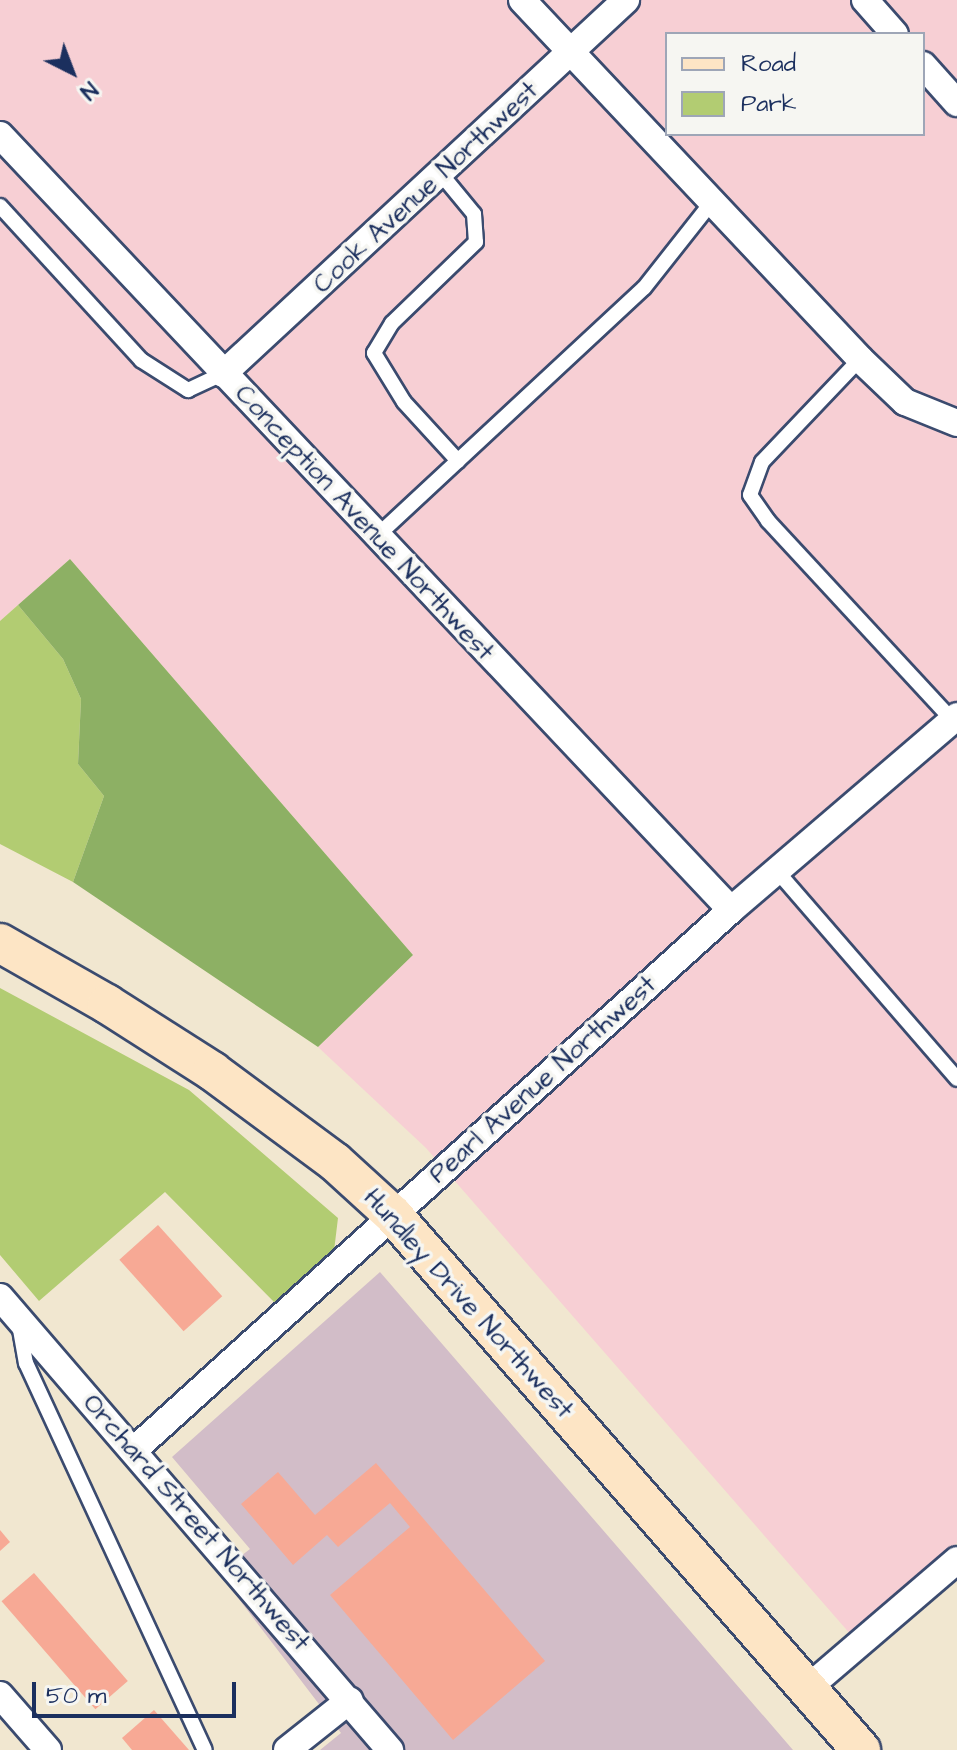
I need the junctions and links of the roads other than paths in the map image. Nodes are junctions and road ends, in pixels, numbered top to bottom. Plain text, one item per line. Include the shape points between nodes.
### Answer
1 (522, 0) edge
2 (626, 0) edge
3 (865, 0) edge
4 (893, 32) edge
5 (572, 54) junction
6 (925, 67) edge
7 (957, 103) edge
8 (0, 135) edge
9 (441, 174) junction
10 (712, 202) junction
11 (0, 206) edge
12 (860, 359) junction
13 (223, 374) junction
14 (957, 423) edge
15 (458, 461) junction
16 (377, 536) junction
17 (955, 718) edge
18 (777, 871) junction
19 (731, 910) junction
20 (0, 943) edge
21 (957, 1079) edge
22 (393, 1215) junction
23 (0, 1297) edge
24 (18, 1320) junction
25 (134, 1450) junction
26 (957, 1560) edge
27 (809, 1687) junction
28 (0, 1695) edge
29 (350, 1700) junction
30 (48, 1750) edge
31 (205, 1750) edge
32 (287, 1750) edge
33 (390, 1750) edge
34 (861, 1750) edge

1 - 5 street
2 - 5 street, Cook Avenue Northwest
3 - 4 street
5 - 9 street, Cook Avenue Northwest
5 - 10 street
6 - 7 street
8 - 13 street, Conception Avenue Northwest
9 - 13 street, Cook Avenue Northwest
9 - 15 lane via 474,214 476,242 392,323 374,353 404,402
10 - 12 street
10 - 15 lane via 644,288
11 - 13 lane via 141,360 188,390
12 - 14 street via 905,402
12 - 17 lane via 762,462 750,495 768,521
13 - 16 street, Conception Avenue Northwest
15 - 16 lane
16 - 19 street, Conception Avenue Northwest
17 - 18 street, Pearl Avenue Northwest
18 - 19 street, Pearl Avenue Northwest
18 - 21 lane
19 - 22 street, Pearl Avenue Northwest
20 - 22 street, Hundley Drive Northwest via 212,1071 335,1162
22 - 25 street, Pearl Avenue Northwest
22 - 27 street, Hundley Drive Northwest
23 - 24 street, Orchard Street Northwest
24 - 25 street, Orchard Street Northwest
24 - 31 lane via 26,1363
25 - 29 street, Orchard Street Northwest
26 - 27 street
27 - 34 street, Hundley Drive Northwest
28 - 30 street
29 - 32 street
29 - 33 street, Orchard Street Northwest

